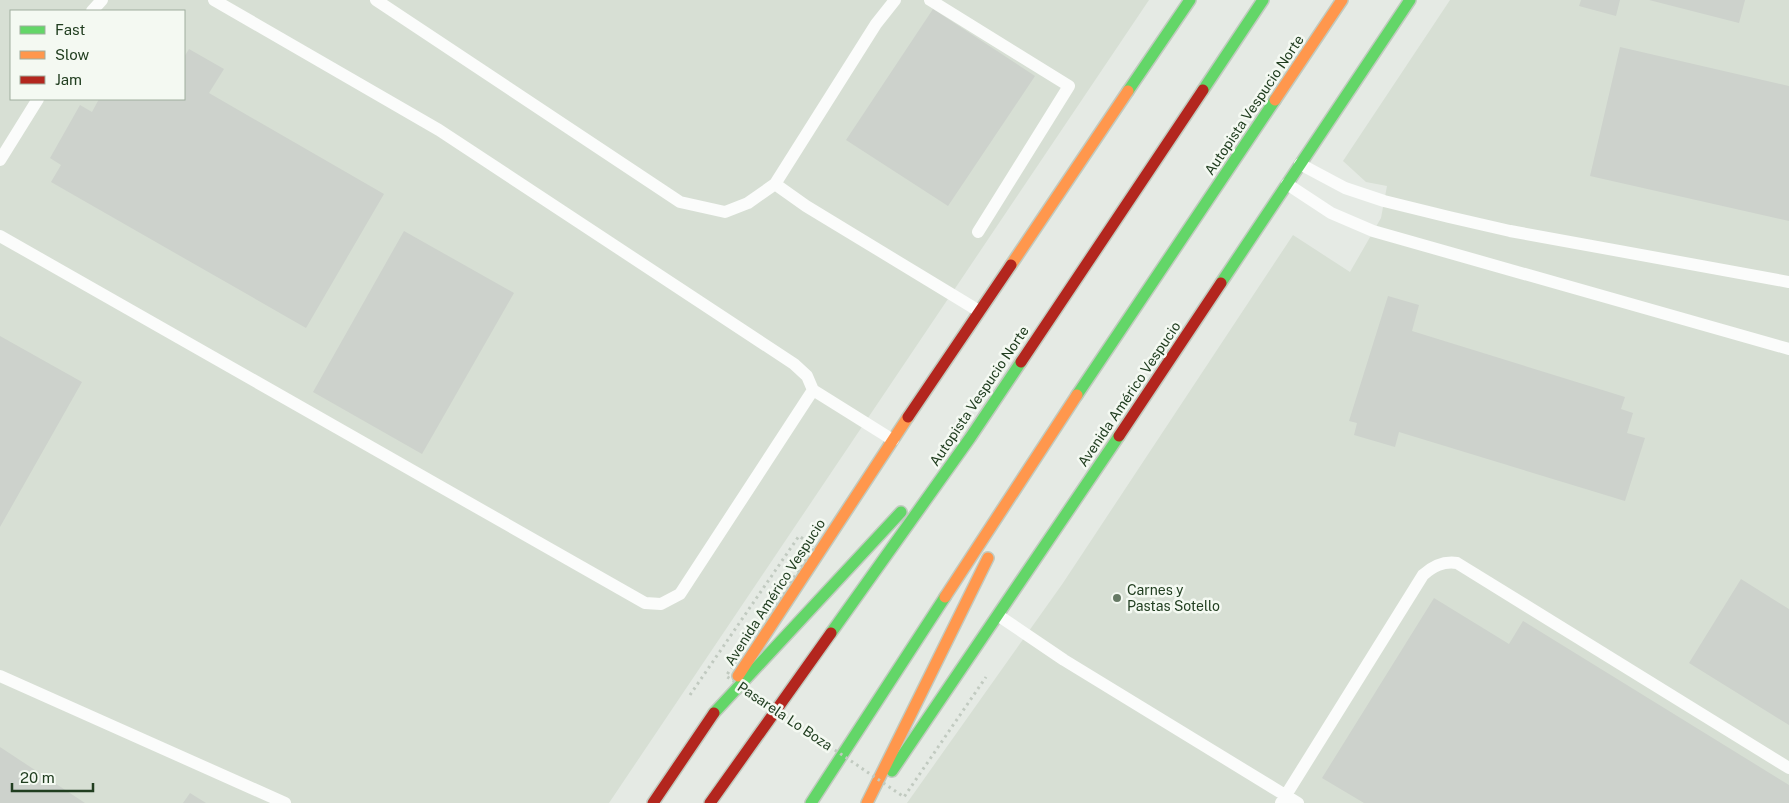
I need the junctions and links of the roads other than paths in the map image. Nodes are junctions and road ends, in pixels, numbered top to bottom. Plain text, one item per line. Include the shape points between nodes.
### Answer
1 (102, 0) edge
2 (214, 0) edge
3 (376, 0) edge
4 (895, 0) edge
5 (930, 0) edge
6 (1190, 0) edge
7 (1263, 0) edge
8 (1342, 0) edge
9 (1410, 0) edge
10 (93, 10) edge
11 (37, 100) edge
12 (0, 160) edge
13 (1300, 164) junction
14 (775, 184) junction
15 (1287, 184) junction
16 (978, 232) dead end
17 (0, 236) edge
18 (1789, 282) edge
19 (979, 311) junction
20 (1789, 349) edge
21 (813, 390) junction
22 (970, 438) junction
23 (893, 440) junction
24 (1042, 448) junction
25 (999, 616) junction
26 (0, 676) edge
27 (714, 713) junction
28 (1789, 768) edge
29 (1284, 799) edge
30 (285, 803) edge
31 (653, 803) edge
32 (710, 803) edge
33 (811, 803) edge
34 (869, 803) edge
35 (1298, 803) edge

1 - 10 lane
2 - 21 lane via 439,130 794,364 807,376
3 - 14 lane via 680,202 725,212 748,202
4 - 14 lane via 876,24
5 - 16 lane via 1069,86
6 - 19 main road, Avenida Américo Vespucio
7 - 22 main road, Autopista Vespucio Norte
8 - 24 main road, Autopista Vespucio Norte
9 - 13 main road, Avenida Américo Vespucio
11 - 12 lane
13 - 15 main road, Avenida Américo Vespucio
13 - 18 lane via 1345,188 1458,219
14 - 19 lane
15 - 20 lane via 1332,213 1373,231
15 - 25 main road, Avenida Américo Vespucio
17 - 21 lane via 645,603 662,604 680,594
19 - 23 main road, Avenida Américo Vespucio
21 - 23 lane
22 - 27 main road
22 - 32 main road, Autopista Vespucio Norte
23 - 27 main road, Avenida Américo Vespucio
24 - 33 main road, Autopista Vespucio Norte
24 - 34 main road
25 - 29 lane
25 - 34 main road, Avenida Américo Vespucio
26 - 30 lane
27 - 31 main road, Avenida Américo Vespucio
28 - 29 lane via 1457,563 1448,562 1431,568 1423,575
29 - 35 lane

